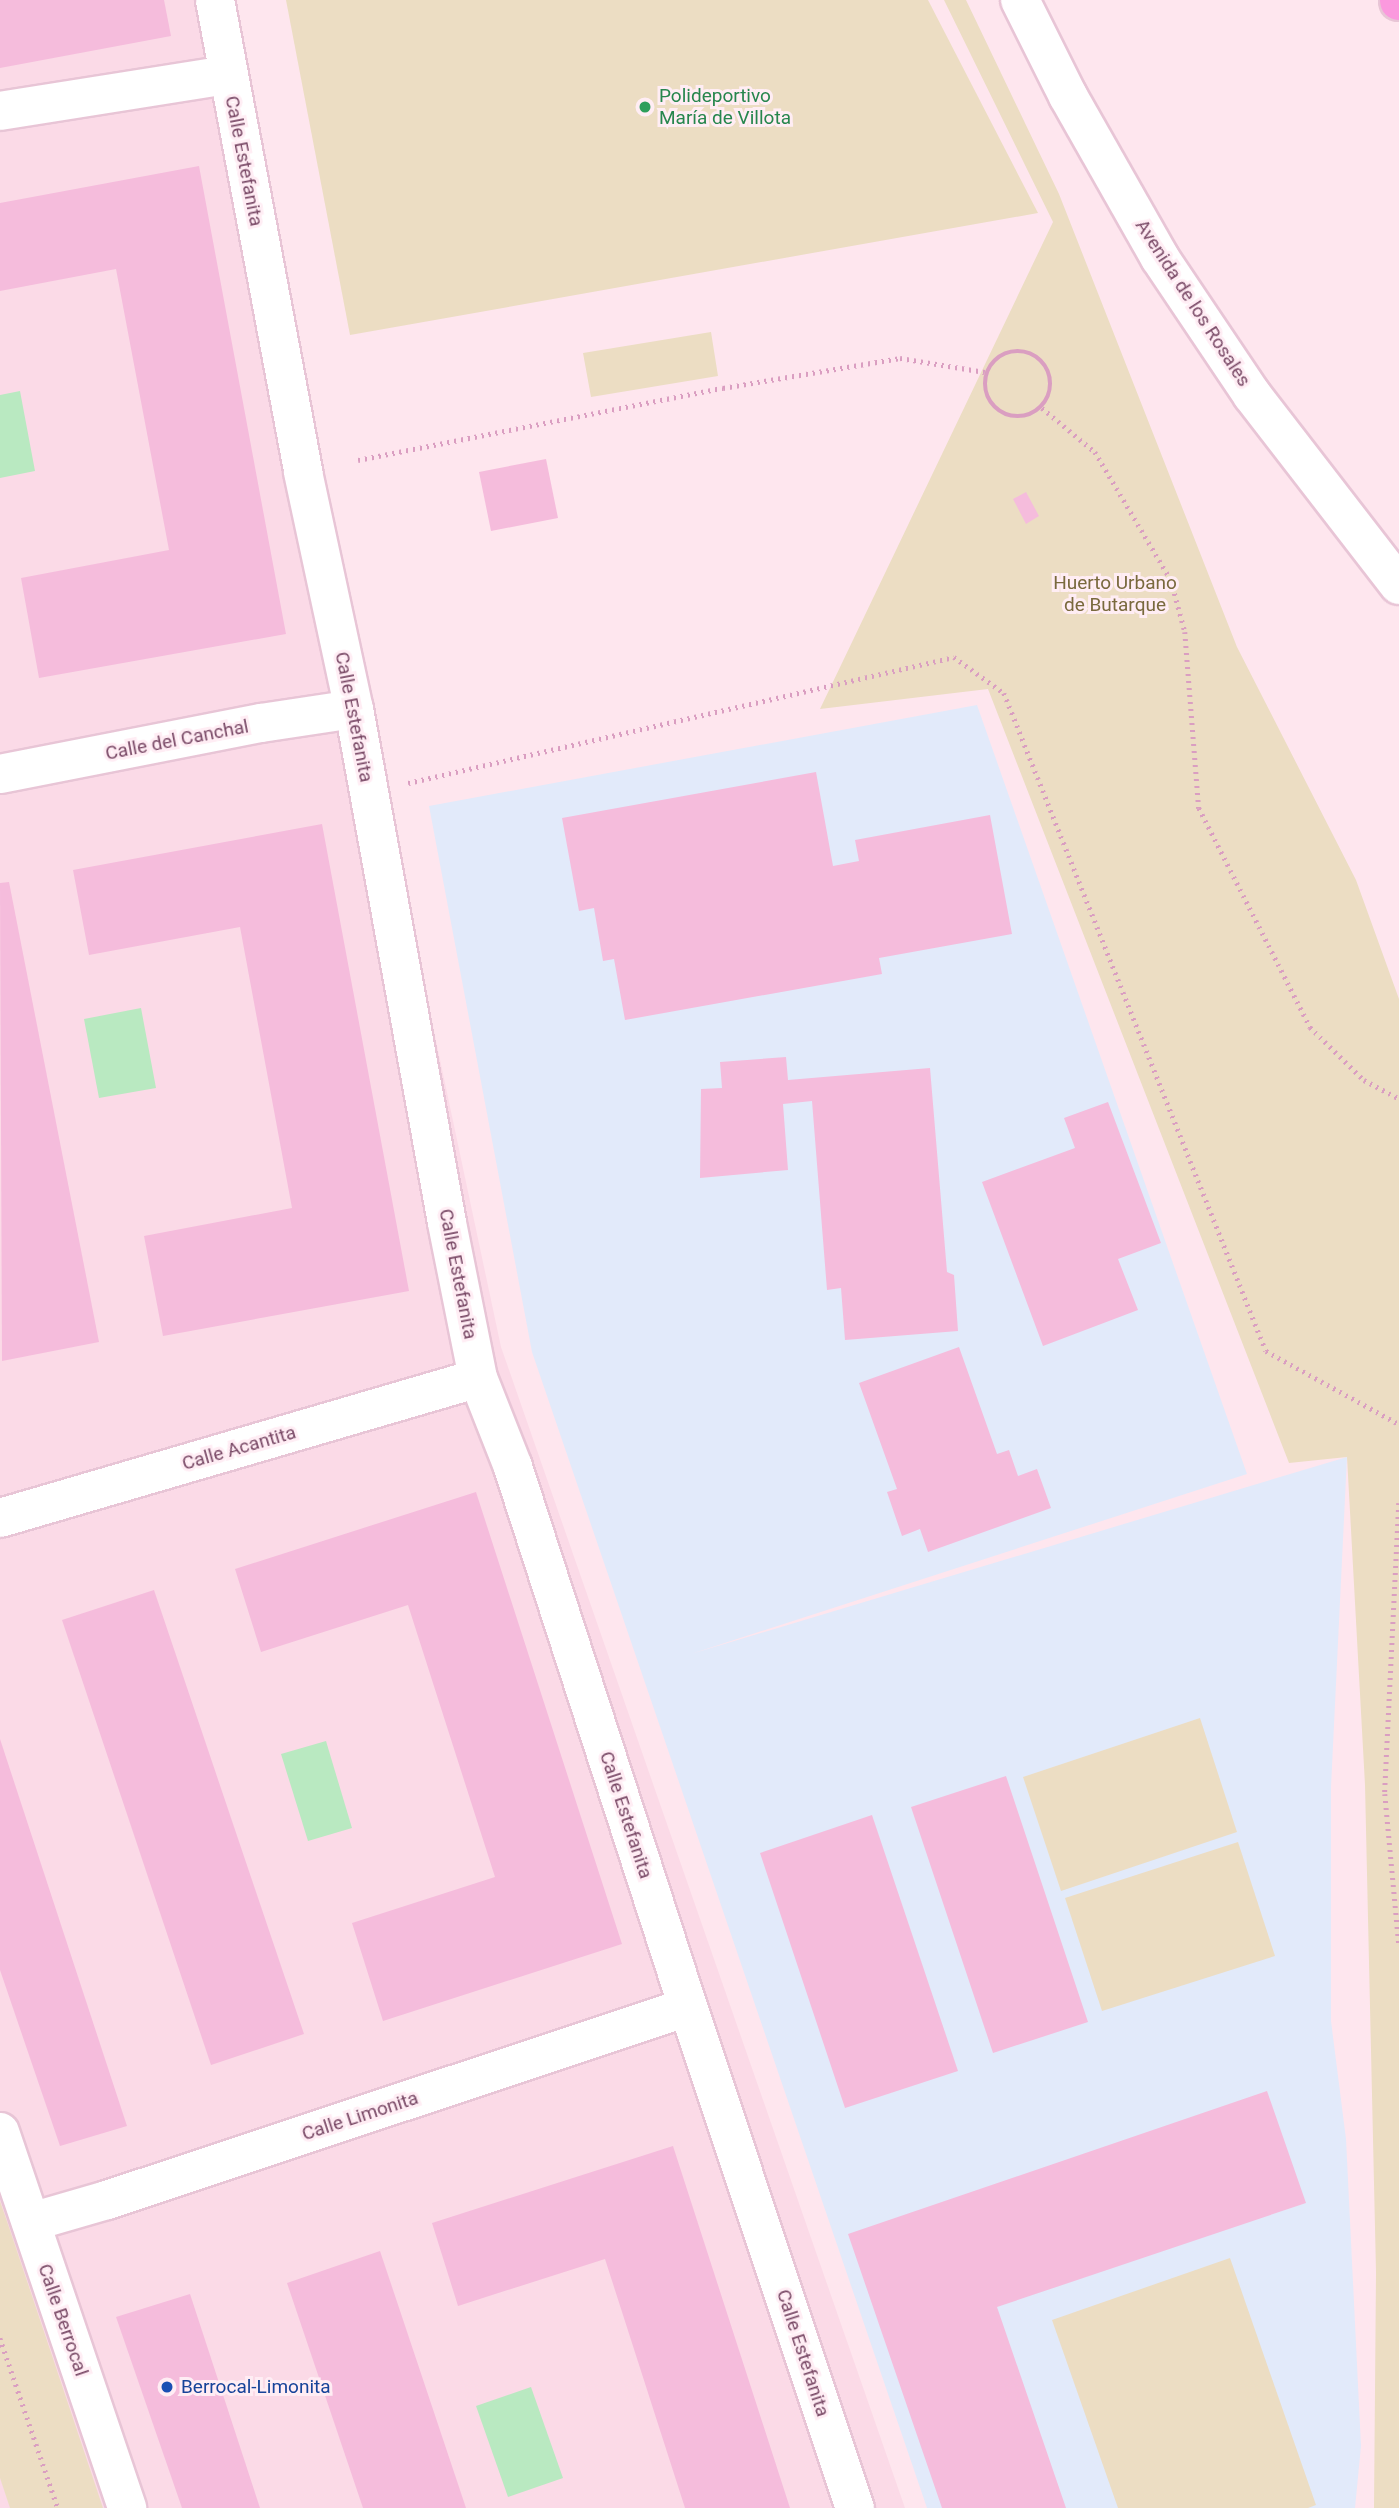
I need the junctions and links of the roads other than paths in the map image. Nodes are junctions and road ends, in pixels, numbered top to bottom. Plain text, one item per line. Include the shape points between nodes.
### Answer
1 (215, 0) edge
2 (1020, 0) edge
3 (227, 75) junction
4 (0, 111) edge
5 (1399, 585) edge
6 (354, 709) junction
7 (0, 774) edge
8 (478, 1378) junction
9 (0, 1518) edge
10 (688, 2007) junction
11 (0, 2132) edge
12 (31, 2222) junction
13 (127, 2508) edge
14 (855, 2508) edge

1 - 3 street, Calle Estefanita
2 - 5 street, Avenida de los Rosales via 1068,96 1160,258 1252,395
3 - 4 street
3 - 6 street, Calle Estefanita
6 - 7 street, Calle del Canchal
6 - 8 street, Calle Estefanita
8 - 9 street, Calle Acantita
8 - 10 street, Calle Estefanita via 513,1466
10 - 12 street, Calle Limonita
10 - 14 street, Calle Estefanita
11 - 12 street, Calle Berrocal
12 - 13 street, Calle Berrocal

